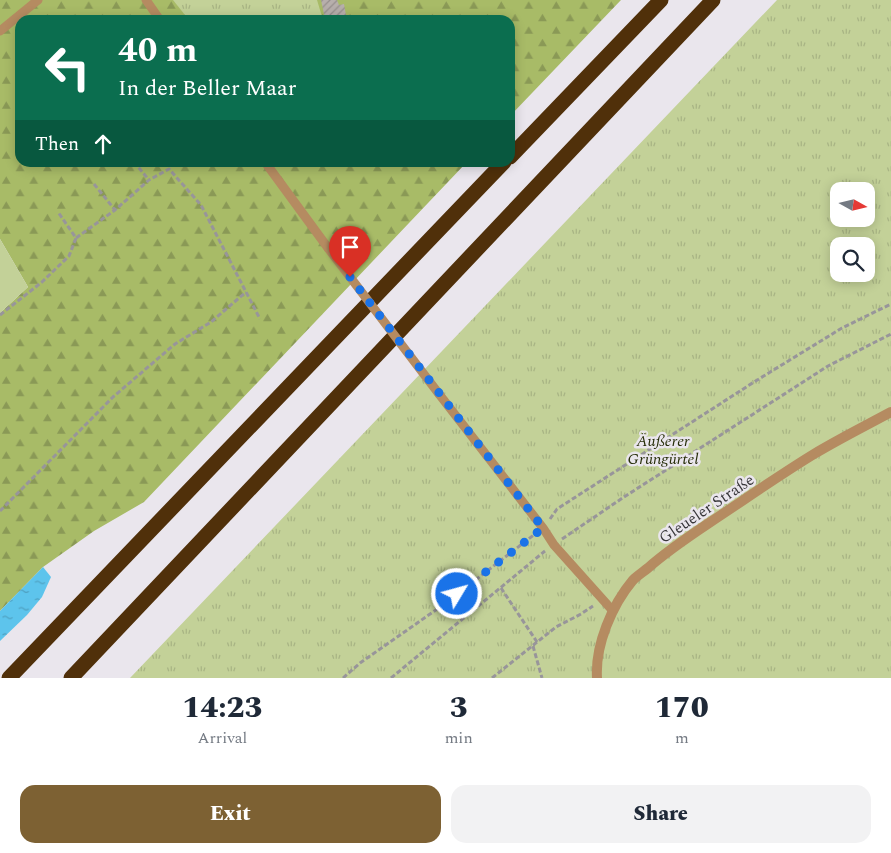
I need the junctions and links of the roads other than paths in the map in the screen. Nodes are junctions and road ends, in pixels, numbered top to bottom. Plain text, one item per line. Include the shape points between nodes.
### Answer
1 (38, 0) edge
2 (146, 0) edge
3 (660, 0) edge
4 (712, 0) edge
5 (19, 15) edge
6 (156, 15) edge
7 (15, 18) edge
8 (0, 30) edge
9 (515, 152) edge
10 (269, 167) edge
11 (499, 167) edge
12 (891, 412) edge
13 (613, 612) junction
14 (9, 678) edge
15 (71, 678) edge
16 (597, 678) edge

1 - 5 lane
2 - 6 lane
3 - 9 highway
4 - 15 highway
7 - 8 lane
10 - 13 lane, bridge via 554,544
11 - 14 highway
12 - 13 street, Gleueler Straße via 780,476 672,548 634,579
13 - 16 street, Gleueler Straße via 599,651

